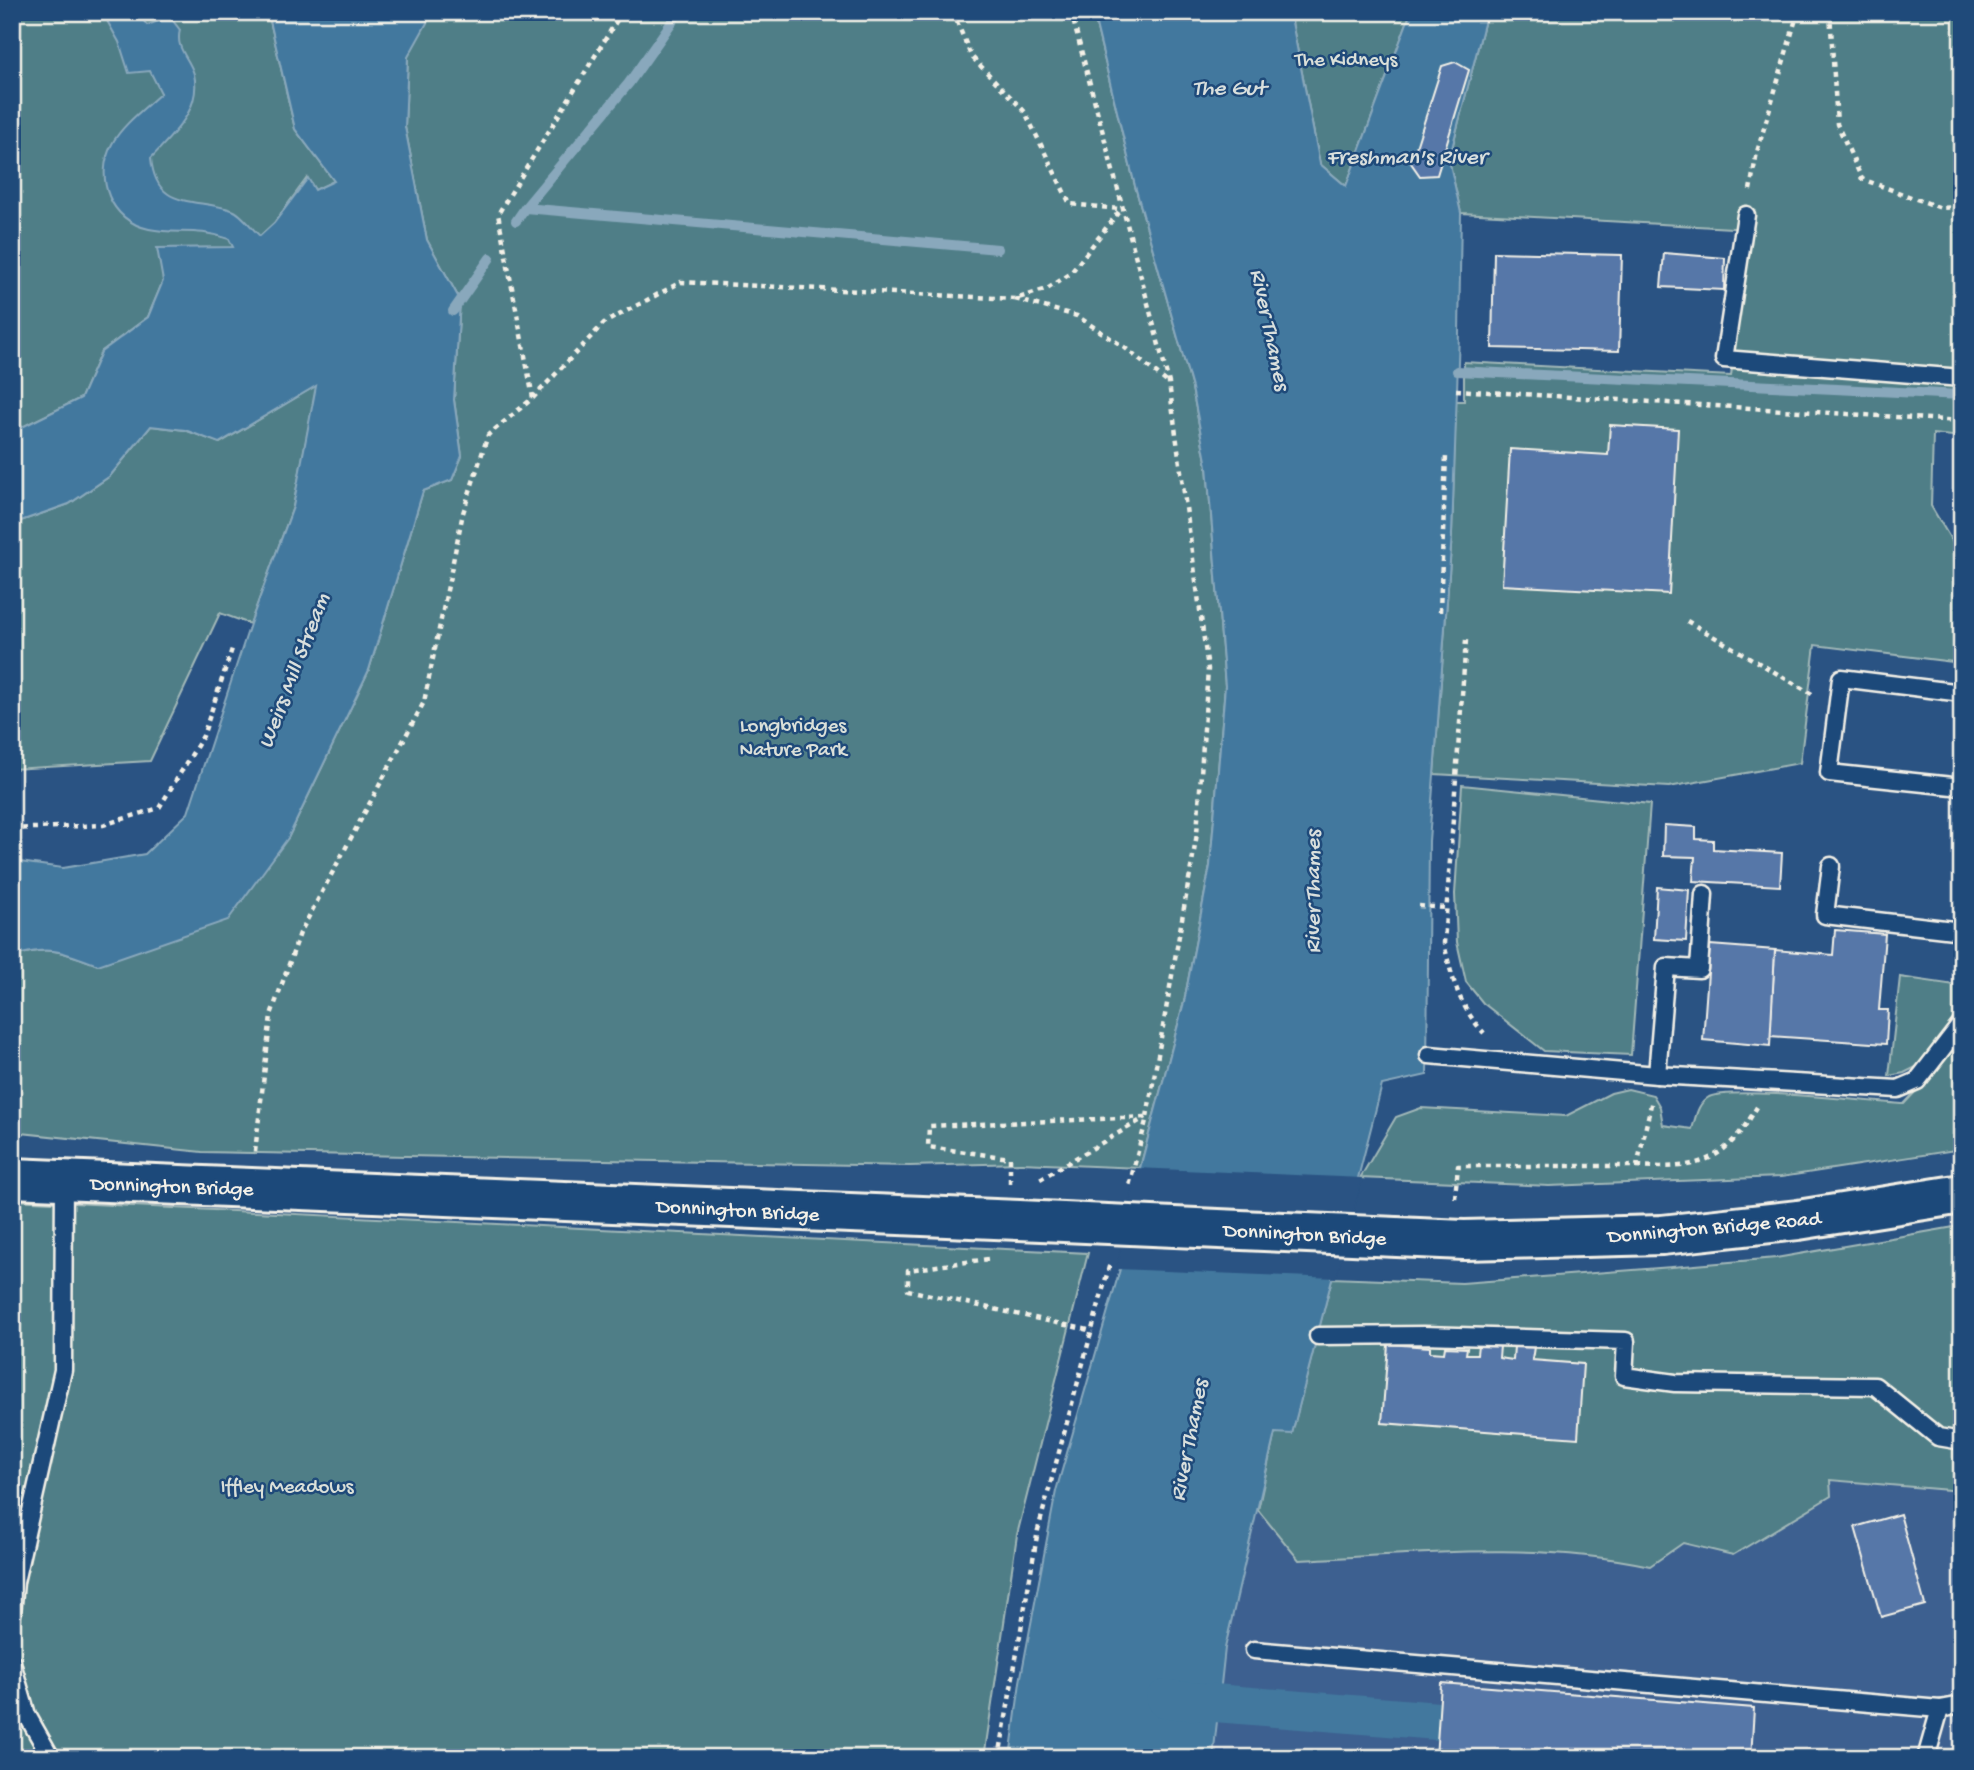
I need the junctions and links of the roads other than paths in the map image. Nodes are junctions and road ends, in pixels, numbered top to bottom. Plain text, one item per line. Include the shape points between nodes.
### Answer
1 (1746, 215) road end
2 (1962, 378) edge
3 (1962, 693) edge
4 (1962, 787) edge
5 (1831, 866) dead end
6 (1704, 894) dead end
7 (1962, 931) edge
8 (1962, 1023) edge
9 (1429, 1055) dead end
10 (1657, 1075) junction
11 (12, 1178) edge
12 (64, 1181) junction
13 (1962, 1194) edge
14 (1464, 1240) joint
15 (1318, 1336) dead end
16 (1962, 1441) edge
17 (12, 1614) edge
18 (1254, 1650) dead end
19 (12, 1663) edge
20 (1962, 1705) edge
21 (1940, 1709) junction
22 (49, 1754) dead end
23 (1927, 1758) edge

1 - 2 lane via 1724,359
3 - 4 lane via 1841,678 1829,773
5 - 7 lane via 1825,915
6 - 10 lane via 1699,969 1666,967
8 - 10 lane via 1917,1081 1898,1089
9 - 10 lane
11 - 12 main road, Donnington Bridge
12 - 14 main road, Donnington Bridge, bridge via 1005,1209
12 - 17 lane via 63,1370 15,1582
13 - 14 main road, Donnington Bridge Road via 1798,1220 1662,1235
15 - 16 lane via 1626,1341 1624,1377 1675,1383 1875,1386 1938,1437
18 - 21 lane
19 - 22 lane via 27,1715
20 - 21 lane
21 - 23 lane

